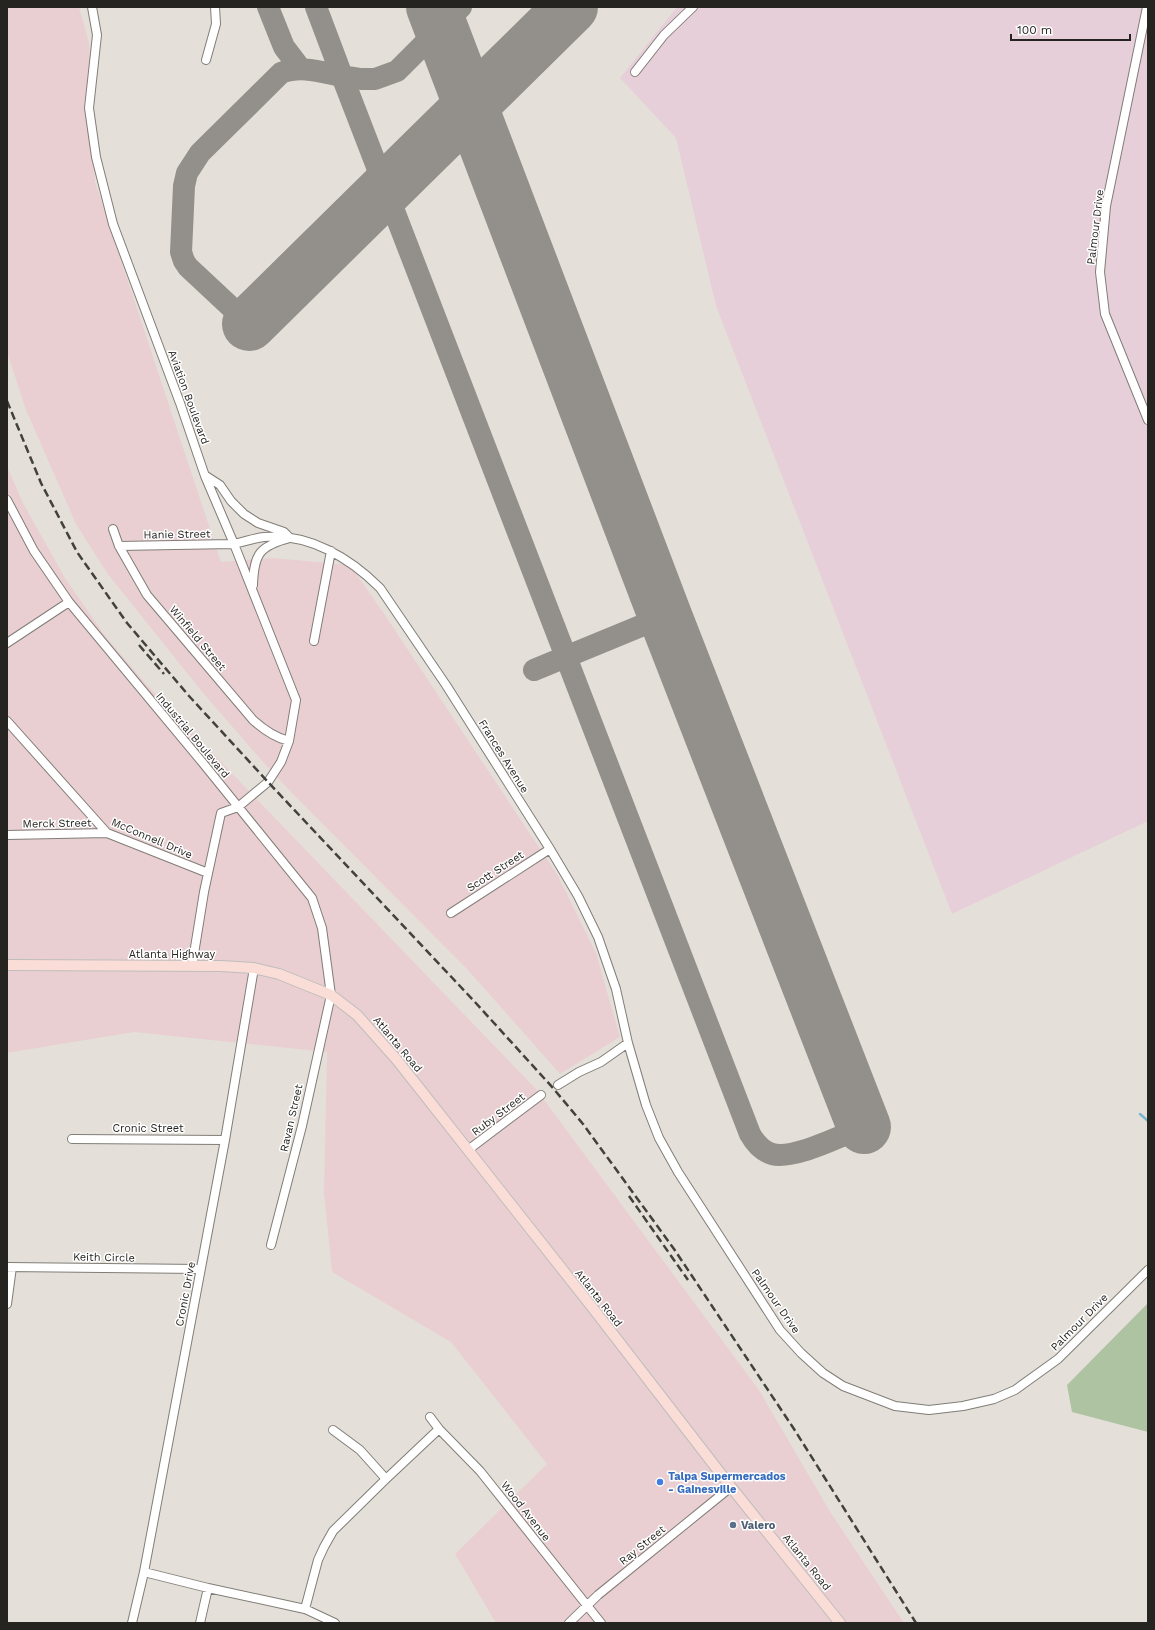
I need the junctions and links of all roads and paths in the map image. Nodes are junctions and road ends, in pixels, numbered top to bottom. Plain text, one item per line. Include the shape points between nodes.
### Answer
1 (92, 7) edge
2 (216, 7) edge
3 (693, 7) edge
4 (1147, 7) edge
5 (206, 60) dead end
6 (635, 72) dead end
7 (1148, 420) edge
8 (205, 476) junction
9 (7, 500) edge
10 (113, 529) dead end
11 (290, 538) junction
12 (234, 544) junction
13 (119, 546) junction
14 (331, 551) junction
15 (253, 590) junction
16 (69, 602) junction
17 (314, 641) dead end
18 (7, 644) edge
19 (7, 722) edge
20 (288, 741) junction
21 (238, 807) junction
22 (106, 833) junction
23 (7, 835) edge
24 (550, 848) junction
25 (208, 873) junction
26 (451, 913) dead end
27 (7, 965) edge
28 (192, 966) junction
29 (254, 968) junction
30 (331, 995) junction
31 (628, 1043) junction
32 (558, 1085) dead end
33 (541, 1095) dead end
34 (72, 1138) dead end
35 (225, 1140) junction
36 (468, 1150) junction
37 (271, 1245) dead end
38 (9, 1267) edge
39 (200, 1269) junction
40 (1148, 1270) edge
41 (7, 1304) edge
42 (430, 1417) dead end
43 (438, 1429) junction
44 (332, 1430) dead end
45 (386, 1478) junction
46 (731, 1488) junction
47 (144, 1572) junction
48 (208, 1588) junction
49 (587, 1606) junction
50 (305, 1609) junction
51 (132, 1623) edge
52 (200, 1623) edge
53 (335, 1623) edge
54 (570, 1623) edge
55 (601, 1623) edge
56 (840, 1623) edge

1 - 8 street, Aviation Boulevard via 97,35 89,108 96,157 113,224
2 - 5 street via 216,24
3 - 6 street via 664,35
4 - 7 street, Palmour Drive via 1106,206 1100,272 1105,314
8 - 11 street, Frances Avenue via 220,485 244,514 258,523 284,532
8 - 12 street, Aviation Boulevard
9 - 16 street, Industrial Boulevard via 34,551
10 - 13 street, Winfield Street
11 - 12 street, Frances Avenue via 265,537
11 - 14 street, Frances Avenue
11 - 15 street via 268,545 260,552 255,562
12 - 13 street, Hanie Street
12 - 15 street, Aviation Boulevard
13 - 20 street, Winfield Street via 147,595 253,720
14 - 17 street
14 - 24 street, Frances Avenue via 369,577 386,596
15 - 20 street, Aviation Boulevard via 296,700
16 - 18 street
16 - 21 street, Industrial Boulevard
19 - 22 street, McConnell Drive
20 - 21 street, Aviation Boulevard via 280,762 268,782
21 - 25 street via 221,813
21 - 30 street, Industrial Boulevard via 312,898 322,928
22 - 23 street, Merck Street
22 - 25 street, McConnell Drive
24 - 26 street, Scott Street
24 - 31 street, Frances Avenue via 598,937 616,989
25 - 28 street
27 - 28 main road, Atlanta Highway
28 - 29 main road, Atlanta Highway
29 - 30 main road, Atlanta Highway via 279,974
29 - 35 street, Cronic Drive
30 - 36 main road, Atlanta Road via 357,1016 397,1060
30 - 37 street, Ravan Street via 302,1126
31 - 32 street via 601,1062
31 - 40 street, Palmour Drive via 659,1138 678,1172 780,1330 823,1373 843,1386 895,1406 929,1410 994,1399 1015,1390 1058,1359
33 - 36 street, Ruby Street
34 - 35 street, Cronic Street
35 - 39 street, Cronic Drive
36 - 46 main road, Atlanta Road
38 - 39 street, Keith Circle
38 - 41 street
39 - 47 street, Cronic Drive
42 - 43 street, Wood Avenue
43 - 45 street
43 - 49 street, Wood Avenue via 480,1471
44 - 45 street via 360,1450
45 - 50 street via 333,1531 318,1560
46 - 49 street, Ray Street
46 - 56 main road, Atlanta Road
47 - 48 street
47 - 51 street, Cronic Drive
48 - 50 street
48 - 52 street
49 - 54 street, Ray Street
49 - 55 street, Wood Avenue
50 - 53 street

